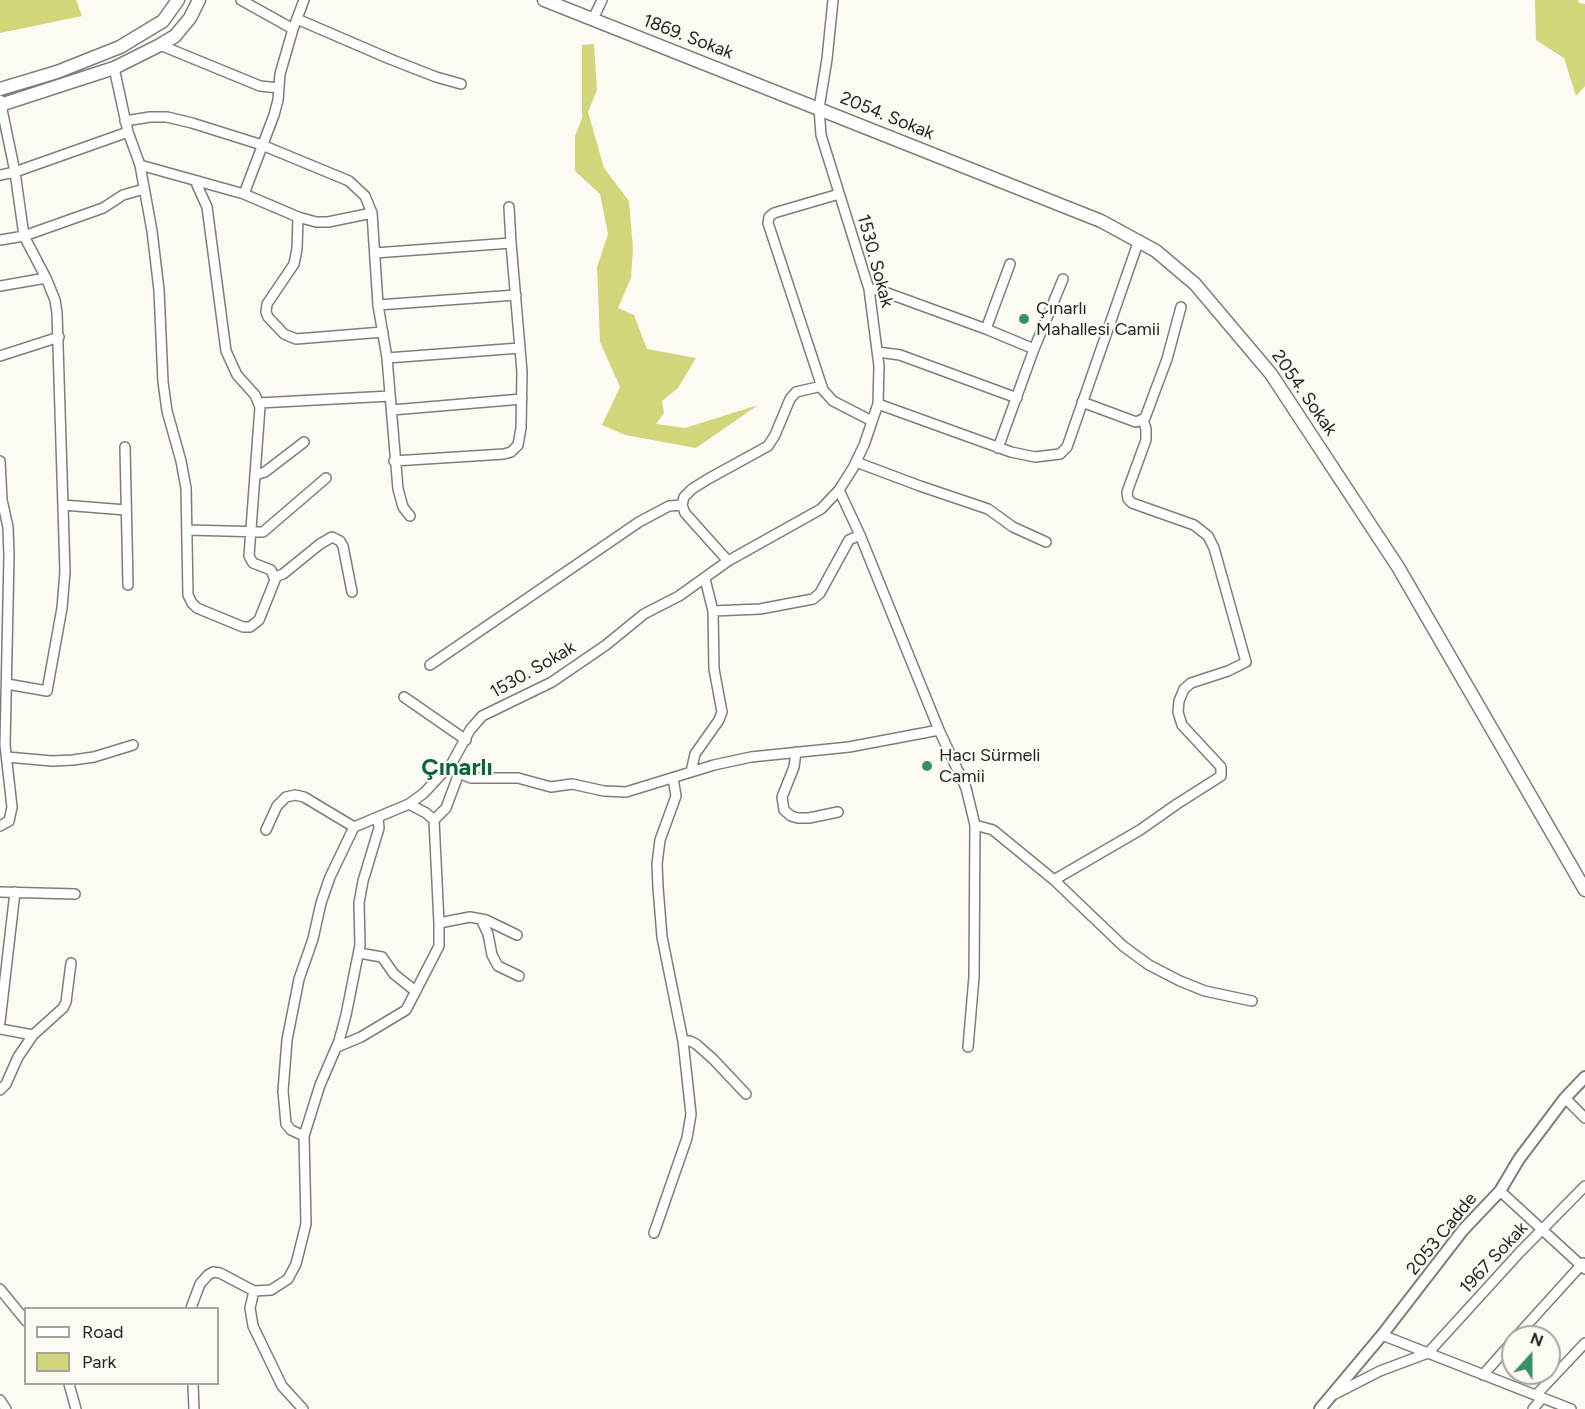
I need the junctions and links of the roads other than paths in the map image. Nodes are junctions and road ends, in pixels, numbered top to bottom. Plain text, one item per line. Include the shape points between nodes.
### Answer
1 (178, 0) edge
2 (199, 0) edge
3 (241, 0) edge
4 (304, 0) edge
5 (602, 0) edge
6 (833, 0) edge
7 (548, 1) edge
8 (297, 19) junction
9 (593, 19) junction
10 (292, 29) junction
11 (160, 45) junction
12 (114, 68) junction
13 (461, 84) dead end
14 (279, 88) junction
15 (0, 89) edge
16 (0, 103) edge
17 (819, 108) junction
18 (125, 121) junction
19 (128, 132) junction
20 (262, 146) junction
21 (140, 165) junction
22 (15, 172) junction
23 (0, 175) edge
24 (198, 181) junction
25 (144, 189) junction
26 (244, 194) junction
27 (839, 194) junction
28 (509, 207) dead end
29 (372, 213) junction
30 (298, 217) junction
31 (24, 236) junction
32 (0, 240) edge
33 (1139, 240) junction
34 (511, 243) junction
35 (375, 253) junction
36 (1010, 264) dead end
37 (46, 279) junction
38 (1063, 279) dead end
39 (0, 286) edge
40 (869, 289) junction
41 (516, 295) junction
42 (378, 305) junction
43 (1181, 307) dead end
44 (986, 329) junction
45 (383, 332) junction
46 (59, 337) junction
47 (520, 348) junction
48 (1034, 349) junction
49 (878, 352) junction
50 (0, 356) edge
51 (387, 358) junction
52 (822, 386) junction
53 (390, 396) junction
54 (1017, 398) junction
55 (522, 399) junction
56 (1082, 402) junction
57 (259, 403) junction
58 (878, 404) junction
59 (392, 410) junction
60 (1143, 420) junction
61 (872, 421) junction
62 (304, 442) dead end
63 (125, 447) dead end
64 (998, 448) junction
65 (0, 461) edge
66 (394, 461) junction
67 (856, 462) junction
68 (255, 475) junction
69 (326, 478) dead end
70 (839, 490) junction
71 (1, 500) edge
72 (63, 505) junction
73 (682, 505) junction
74 (126, 510) junction
75 (410, 516) dead end
76 (188, 530) junction
77 (250, 532) junction
78 (860, 535) junction
79 (1046, 542) dead end
80 (728, 561) junction
81 (275, 577) junction
82 (705, 579) junction
83 (128, 585) dead end
84 (352, 592) dead end
85 (713, 611) junction
86 (430, 666) dead end
87 (7, 684) junction
88 (404, 697) dead end
89 (939, 730) junction
90 (466, 740) junction
91 (133, 745) dead end
92 (796, 752) junction
93 (7, 757) junction
94 (447, 768) junction
95 (691, 772) junction
96 (459, 773) junction
97 (673, 778) junction
98 (409, 804) junction
99 (838, 812) dead end
100 (378, 818) junction
101 (434, 820) junction
102 (975, 825) junction
103 (0, 826) edge
104 (354, 827) junction
105 (266, 830) dead end
106 (1054, 880) junction
107 (1585, 890) edge
108 (0, 892) edge
109 (15, 892) junction
110 (75, 894) dead end
111 (481, 919) junction
112 (439, 923) junction
113 (517, 935) dead end
114 (358, 953) junction
115 (71, 963) dead end
116 (519, 976) dead end
117 (414, 990) junction
118 (1252, 1001) dead end
119 (0, 1022) edge
120 (0, 1029) edge
121 (33, 1035) junction
122 (683, 1041) junction
123 (337, 1047) junction
124 (968, 1047) dead end
125 (1585, 1077) edge
126 (0, 1090) edge
127 (746, 1094) dead end
128 (1565, 1098) junction
129 (1585, 1118) edge
130 (304, 1136) junction
131 (1585, 1186) edge
132 (1500, 1191) junction
133 (1543, 1230) junction
134 (654, 1233) dead end
135 (1584, 1265) edge
136 (0, 1289) edge
137 (254, 1291) junction
138 (191, 1307) edge
139 (24, 1319) edge
140 (1527, 1325) edge
141 (1382, 1335) junction
142 (1585, 1343) edge
143 (1428, 1353) junction
144 (1501, 1355) edge
145 (1483, 1375) junction
146 (70, 1385) edge
147 (192, 1385) edge
148 (1329, 1397) junction
149 (1539, 1397) junction
150 (0, 1400) edge
151 (6, 1409) edge
152 (76, 1409) edge
153 (195, 1409) edge
154 (303, 1409) edge
155 (1320, 1409) edge
156 (1533, 1409) edge
157 (1571, 1409) edge

1 - 15 main road via 163,21 120,47
2 - 11 main road via 175,36
3 - 10 street
4 - 8 street
5 - 9 street
6 - 17 street, 1530. Sokak
7 - 9 main road, 1869. Sokak
8 - 10 street
8 - 13 street
9 - 17 main road, 1869. Sokak
10 - 14 street
11 - 12 main road
11 - 14 street via 260,86
12 - 16 main road
12 - 18 street
14 - 20 street
16 - 22 street
17 - 27 street, 1530. Sokak via 820,135
17 - 33 main road, 2054. Sokak via 1101,221
18 - 19 street
18 - 20 street via 167,117
19 - 21 street
19 - 22 street
20 - 26 street
20 - 29 street via 349,181 365,196
21 - 24 street
21 - 25 street
22 - 23 street
22 - 31 street
24 - 26 street
24 - 57 street via 207,207 226,351 237,375
25 - 31 street
25 - 76 street via 159,290 163,382 183,470
26 - 30 street
27 - 40 street, 1530. Sokak
27 - 52 street via 774,213 768,223
28 - 34 street
29 - 30 street via 328,222
29 - 35 street
30 - 45 street via 294,264 267,304 268,317 284,334 296,339
31 - 32 street
31 - 37 street
33 - 56 street
33 - 107 main road, 2054. Sokak via 1195,284 1271,374 1398,567
34 - 35 street
34 - 41 street
35 - 42 street
36 - 44 street
37 - 39 street
37 - 46 street via 55,300
38 - 48 street
40 - 44 street
40 - 49 street, 1530. Sokak
41 - 42 street
41 - 47 street
42 - 45 street
43 - 60 street via 1149,412
44 - 48 street
45 - 51 street
46 - 50 street
46 - 72 street
47 - 51 street
47 - 55 street
48 - 54 street
49 - 54 street via 900,355
49 - 58 street, 1530. Sokak
51 - 53 street
52 - 61 street via 833,401
52 - 73 street via 796,392 768,446 692,489
53 - 57 street
53 - 59 street
54 - 64 street
55 - 59 street
55 - 66 street via 519,442 511,452
56 - 60 street via 1132,421
56 - 64 street via 1067,447 1060,454 1027,456
57 - 68 street
58 - 61 street, 1530. Sokak
58 - 64 street
59 - 66 street
60 - 106 street via 1146,440 1128,499 1194,525 1208,537 1246,662 1191,683 1179,701 1182,725 1221,767 1221,776 1124,840
61 - 67 street, 1530. Sokak
62 - 68 street via 265,472
63 - 74 street
65 - 71 street
66 - 75 street via 400,498
67 - 70 street, 1530. Sokak
67 - 79 street via 988,509 1013,527
68 - 77 street
69 - 77 street via 265,530
70 - 78 street
70 - 80 street, 1530. Sokak via 821,510
71 - 87 street via 8,527 9,556
72 - 74 street
72 - 87 street via 63,596 47,691
73 - 80 street
73 - 86 street via 669,506 639,522
74 - 83 street
76 - 77 street
76 - 81 street via 188,595 197,608 243,627 253,626 259,620
77 - 81 street via 249,558 255,565 271,570
78 - 85 street via 849,540 813,599 759,609
78 - 89 street
80 - 82 street, 1530. Sokak
81 - 84 street via 326,540 335,538 343,546
82 - 85 street
82 - 90 street, 1530. Sokak via 644,614 552,682 482,716
85 - 95 street via 714,669 722,712 695,754
87 - 93 street
88 - 90 street
89 - 92 street via 849,747
89 - 102 street via 966,788
90 - 94 street, 1530. Sokak
91 - 93 street via 73,760
92 - 95 street via 752,757
92 - 99 street via 782,797 784,810 798,818
93 - 103 street via 12,807 9,821
94 - 96 street
94 - 98 street, 1530. Sokak
95 - 97 street
96 - 97 street via 471,778 518,778 551,787 572,783 626,792
96 - 101 street via 446,808
97 - 122 street via 676,796 660,840 657,864 662,938
98 - 100 street, 1530. Sokak
98 - 101 street
100 - 104 street, 1530. Sokak
100 - 114 street via 379,828 359,903
101 - 112 street
102 - 106 street via 993,830
102 - 124 street via 974,966
104 - 105 street via 296,795 286,797 277,806
104 - 130 street via 321,903 299,979 287,1040 283,1091 286,1124 291,1131
106 - 118 street via 1123,946 1149,965 1199,988
108 - 109 street
109 - 110 street
109 - 119 street
111 - 112 street via 470,917
111 - 113 street
111 - 116 street via 498,966
112 - 117 street via 439,946
114 - 117 street via 382,957 394,974
114 - 123 street
115 - 121 street via 65,1005
117 - 123 street via 406,1010
120 - 121 street
121 - 126 street
122 - 127 street via 696,1044
122 - 134 street via 690,1122
123 - 130 street
125 - 128 street, 2053 Cadde
128 - 129 street
128 - 132 street, 2053 Cadde
130 - 137 street via 306,1224 296,1264 280,1286
131 - 133 street, 1967 Sokak
132 - 133 street
132 - 141 street, 2053 Cadde via 1463,1230
133 - 135 street
133 - 143 street, 1967 Sokak
135 - 140 street
136 - 139 street
137 - 138 street via 227,1275 213,1272 200,1284
137 - 154 street via 250,1308 254,1326 282,1386
141 - 143 street
141 - 148 street, 2053 Cadde
142 - 149 street
143 - 145 street
143 - 148 street via 1380,1371
144 - 145 street
145 - 149 street
146 - 152 street
147 - 153 street
148 - 155 street, 2053 Cadde
149 - 156 street
149 - 157 street
150 - 151 street

